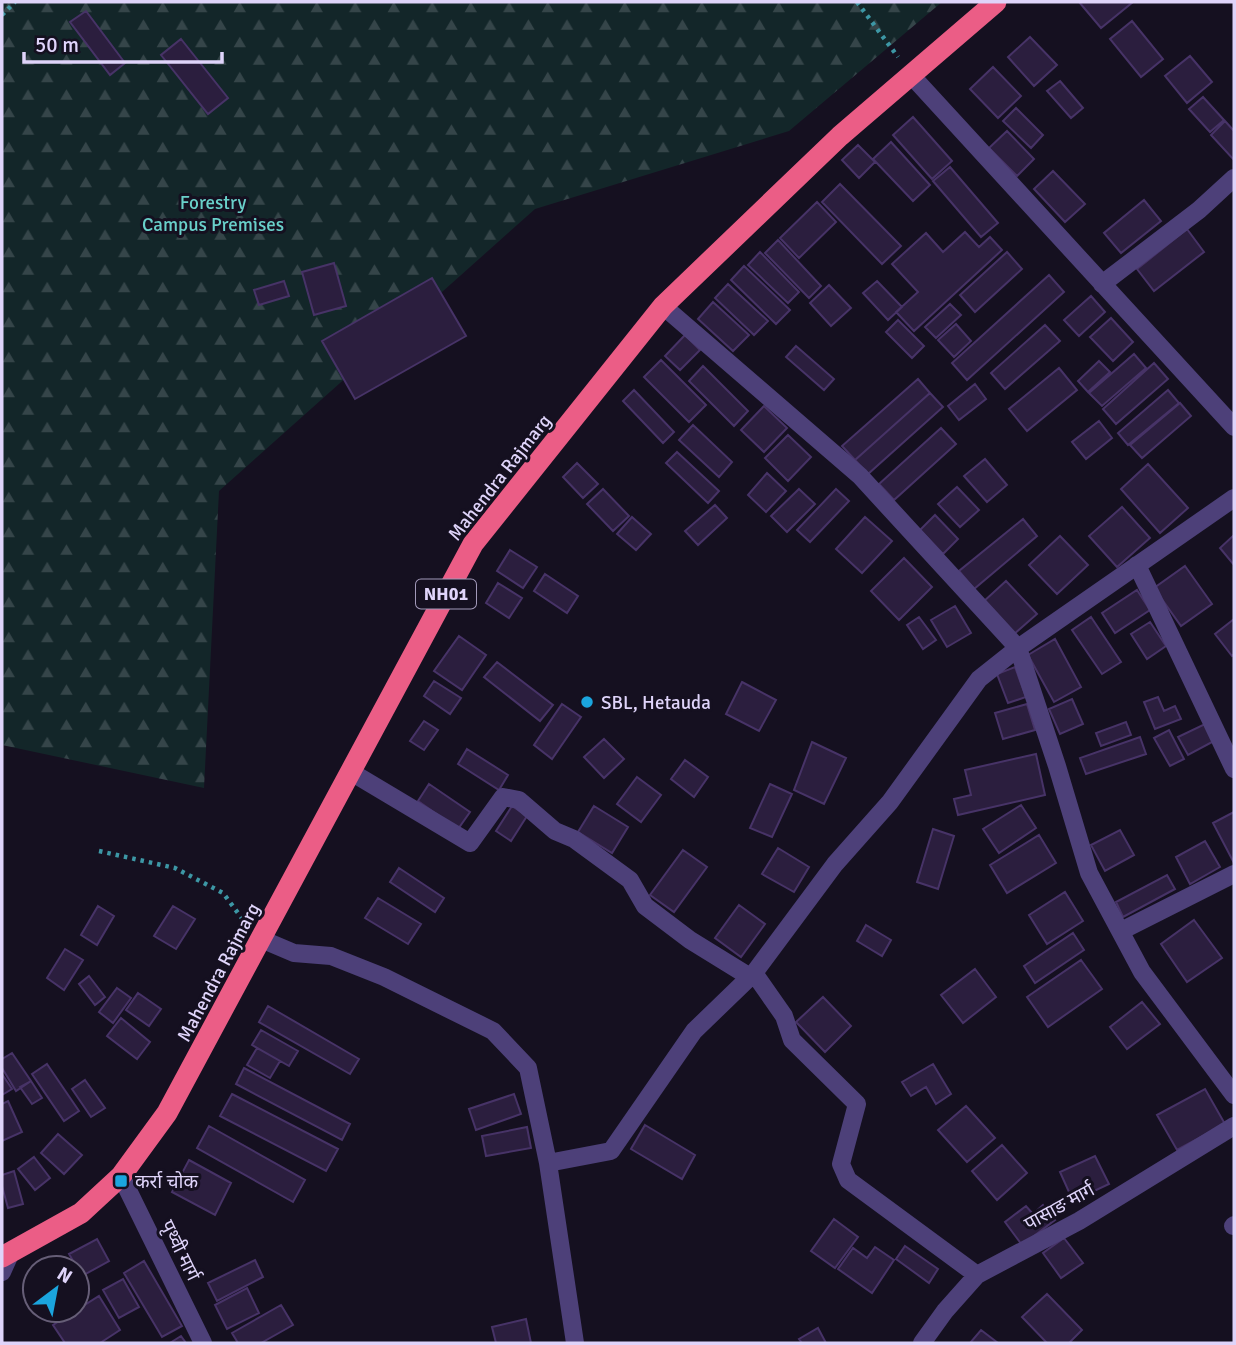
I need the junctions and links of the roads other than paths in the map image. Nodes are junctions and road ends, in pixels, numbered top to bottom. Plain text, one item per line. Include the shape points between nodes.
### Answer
1 (996, 2) edge
2 (911, 75) junction
3 (1234, 178) edge
4 (1102, 284) junction
5 (663, 306) junction
6 (1234, 427) edge
7 (1234, 498) edge
8 (1137, 565) junction
9 (1018, 648) junction
10 (1234, 769) edge
11 (351, 772) junction
12 (1234, 874) edge
13 (1121, 931) junction
14 (261, 939) junction
15 (752, 975) junction
16 (1234, 1095) edge
17 (1234, 1126) edge
18 (548, 1163) junction
19 (121, 1176) junction
20 (6, 1254) edge
21 (2, 1272) edge
22 (977, 1275) junction
23 (574, 1336) edge
24 (203, 1343) edge
25 (922, 1343) edge

1 - 2 highway, Mahendra Rajmarg / NH01
2 - 4 street
2 - 5 highway, Mahendra Rajmarg / NH01 via 839,136
3 - 4 street
4 - 6 street
5 - 9 street via 860,477
5 - 11 highway, Mahendra Rajmarg / NH01 via 473,544
7 - 8 street
8 - 9 street
8 - 10 street
9 - 13 street via 1089,873
9 - 15 street via 979,679 890,802 835,864
11 - 14 highway, Mahendra Rajmarg / NH01
11 - 15 street via 470,843 503,797 520,800 555,831 574,839 630,880 645,906 690,940
12 - 13 street
13 - 16 street via 1142,972
14 - 18 street via 294,953 331,956 384,977 493,1031 528,1068
14 - 19 highway, Mahendra Rajmarg / NH01 via 167,1114
15 - 18 street via 694,1031 611,1150
15 - 22 street via 784,1016 792,1040 857,1104 841,1164 848,1180
17 - 22 street, पासाङ मार्ग via 1079,1221
18 - 23 street
19 - 20 highway, Mahendra Rajmarg / NH01 via 81,1213
19 - 24 street, पृथ्वी मार्ग
20 - 21 street
22 - 25 street, पासाङ मार्ग

